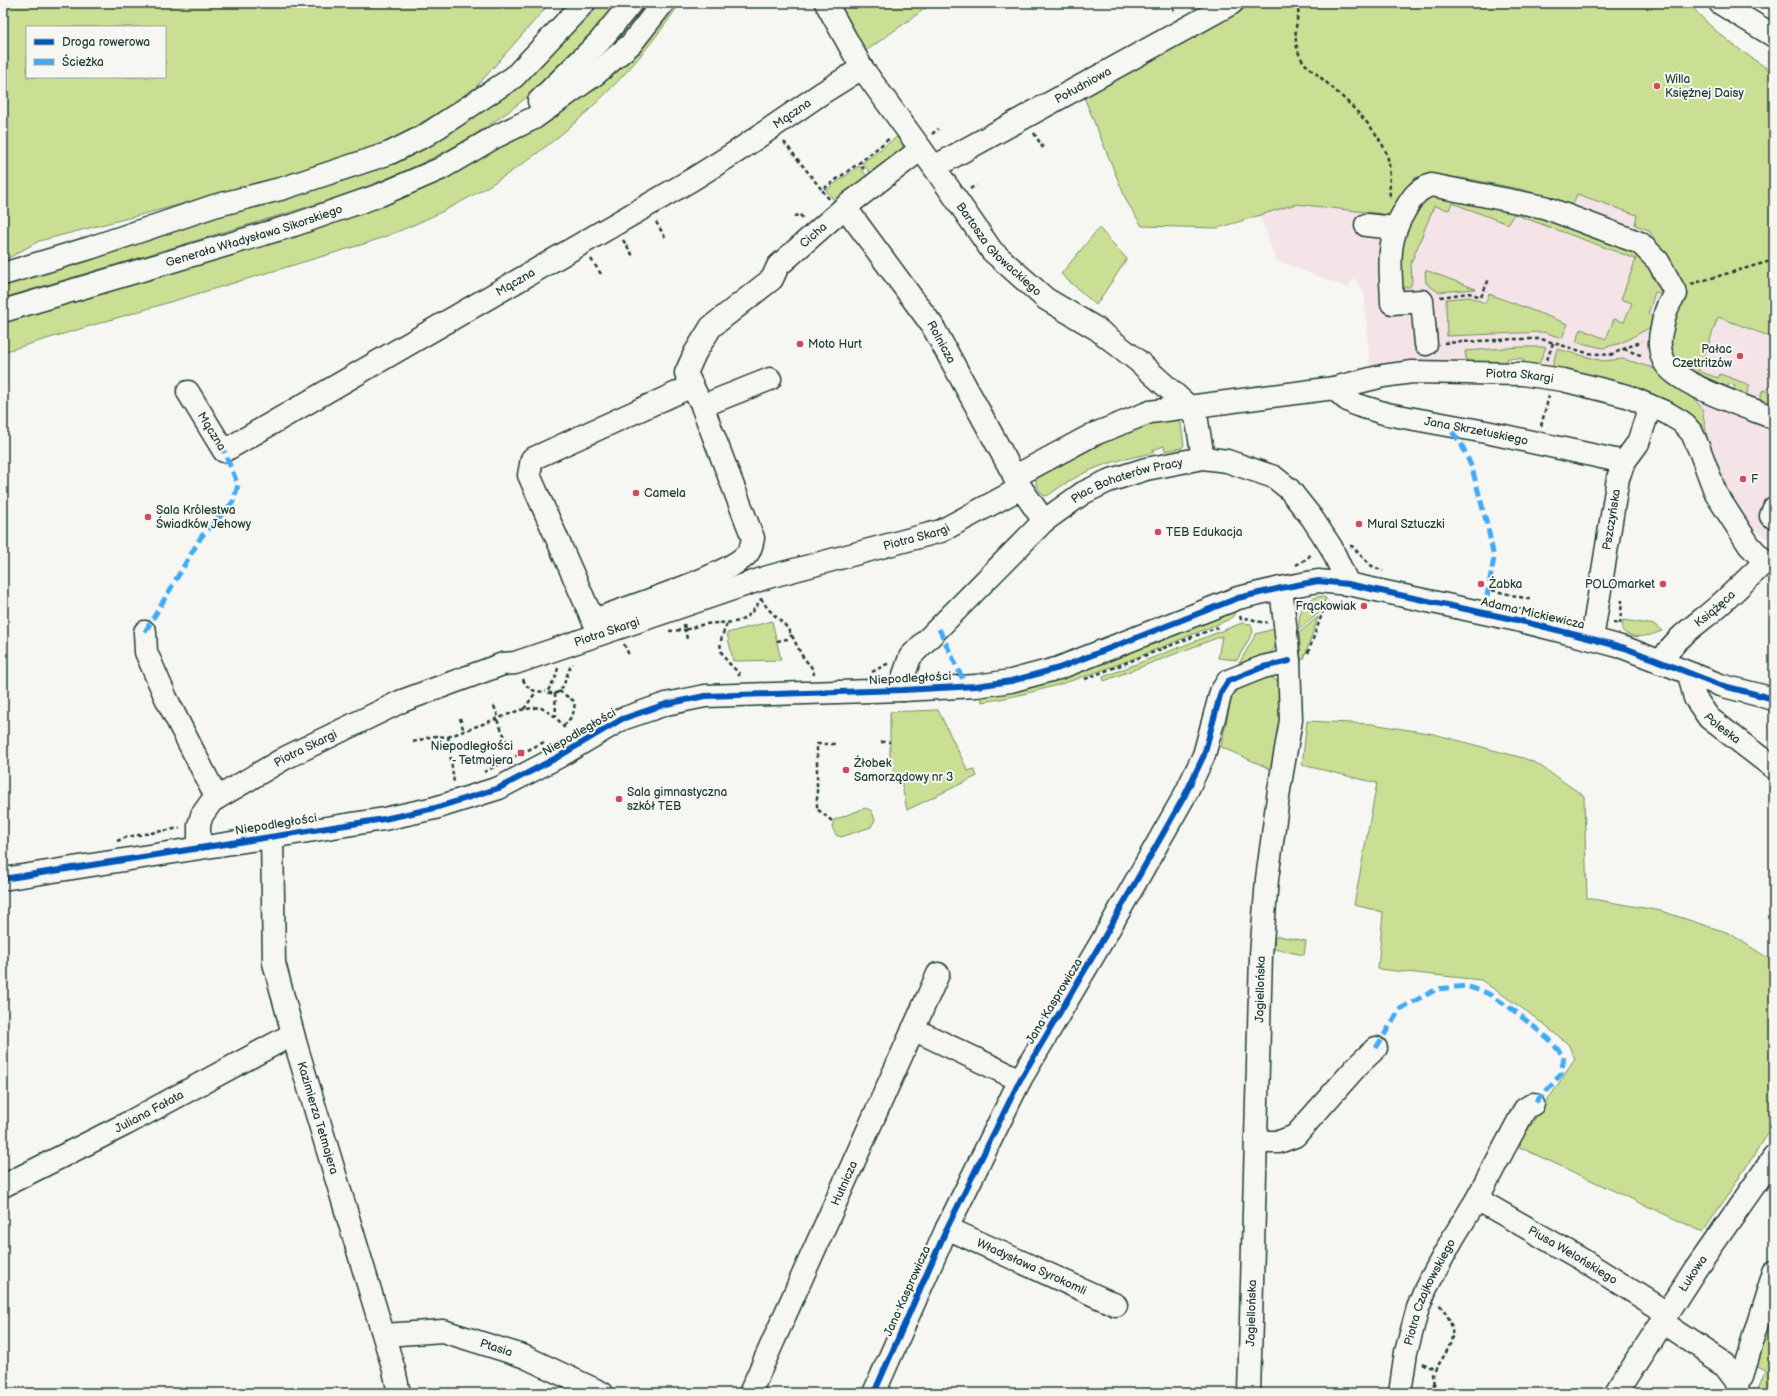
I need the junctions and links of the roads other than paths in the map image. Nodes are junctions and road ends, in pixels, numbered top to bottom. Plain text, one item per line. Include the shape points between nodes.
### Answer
1 (584, 3) edge
2 (631, 3) edge
3 (663, 3) edge
4 (826, 3) edge
5 (1232, 3) edge
6 (1720, 3) edge
7 (1774, 36) edge
8 (862, 68) junction
9 (495, 137) junction
10 (921, 149) junction
11 (934, 167) junction
12 (845, 207) junction
13 (1366, 225) dead end
14 (1396, 228) junction
15 (3, 274) edge
16 (3, 311) edge
17 (1426, 344) road end
18 (770, 379) dead end
19 (692, 386) junction
20 (1334, 388) junction
21 (188, 392) dead end
22 (702, 406) junction
23 (1188, 406) junction
24 (1650, 406) junction
25 (1774, 418) edge
26 (1203, 458) junction
27 (1624, 462) junction
28 (1018, 482) junction
29 (1044, 521) junction
30 (1769, 563) edge
31 (1280, 588) junction
32 (1339, 589) junction
33 (145, 632) dead end
34 (1592, 639) junction
35 (910, 657) junction
36 (1297, 659) junction
37 (1661, 663) junction
38 (1689, 674) junction
39 (903, 690) junction
40 (864, 691) junction
41 (1774, 699) edge
42 (1774, 768) edge
43 (217, 798) junction
44 (272, 836) junction
45 (199, 847) junction
46 (3, 879) edge
47 (938, 974) dead end
48 (913, 1029) junction
49 (293, 1034) junction
50 (1376, 1048) dead end
51 (1020, 1080) junction
52 (1533, 1104) dead end
53 (1256, 1142) junction
54 (1774, 1157) edge
55 (3, 1186) edge
56 (1477, 1199) junction
57 (947, 1228) junction
58 (1774, 1272) edge
59 (1116, 1305) dead end
60 (1665, 1317) junction
61 (384, 1335) junction
62 (1738, 1387) edge
63 (399, 1393) edge
64 (602, 1393) edge
65 (750, 1393) edge
66 (874, 1393) edge
67 (1249, 1393) edge
68 (1400, 1393) edge
69 (1616, 1393) edge

1 - 15 street via 514,77 426,135 390,153
2 - 9 street, Generała Władysława Sikorskiego via 600,41 547,93
3 - 9 street, Generała Władysława Sikorskiego via 631,44 597,73 534,118
4 - 8 street, Bartosza Głowackiego
5 - 11 street, Południowa
6 - 7 street
8 - 10 street, Bartosza Głowackiego
8 - 21 street, Mączna via 693,179 224,451
9 - 16 street, Generała Władysława Sikorskiego via 440,169 380,195 294,225
10 - 11 street, Bartosza Głowackiego
10 - 12 street, Cicha
11 - 23 street, Bartosza Głowackiego via 992,251 1046,299 1097,329 1138,360
12 - 19 street, Cicha via 778,266 772,278 711,327 686,373
12 - 28 street, Rolnicza via 932,325
13 - 14 street
14 - 17 street via 1390,253 1392,303 1422,301
14 - 25 street via 1419,190 1431,185 1544,207 1640,243 1658,261 1676,294 1670,300 1659,339 1664,362 1684,381
18 - 22 street
19 - 22 street
19 - 22 street via 532,459 529,475 593,620 718,572 749,552 753,538
20 - 23 street, Piotra Skargi
20 - 24 street, Piotra Skargi via 1412,372 1522,374 1601,389
20 - 27 street, Jana Skrzetuskiego via 1357,405 1387,414 1486,432
23 - 26 street, Bartosza Głowackiego via 1197,421
23 - 28 street, Piotra Skargi via 1150,412 1092,435
24 - 27 street, Pszczyńska via 1638,443
24 - 30 street, Piotra Skargi via 1682,422 1692,433 1716,494 1749,546
26 - 29 street, Plac Bohaterów Pracy via 1146,469 1108,481 1083,492
26 - 32 street, Plac Bohaterów Pracy via 1227,461 1274,477 1289,489 1327,541
27 - 34 street, Pszczyńska via 1615,492
28 - 29 street
28 - 43 street, Piotra Skargi via 941,531 768,577 515,663 503,664 402,701 285,758
29 - 35 street, Plac Bohaterów Pracy
30 - 37 street, Książęca via 1675,642
31 - 32 street, Adama Mickiewicza via 1318,581
31 - 36 street, Jagiellońska
31 - 39 street, Niepodległości via 1238,598 1059,668 1011,681 976,686
32 - 34 street, Adama Mickiewicza via 1517,620
33 - 43 street via 146,652 166,698
34 - 37 street, Adama Mickiewicza via 1625,648
35 - 39 street, Plac Bohaterów Pracy via 903,678
35 - 40 street, Plac Bohaterów Pracy
36 - 51 street, Jana Kasprowicza via 1263,667 1228,681 1216,705 1204,756 1185,795
36 - 53 street, Jagiellońska via 1291,720 1267,879 1261,955
37 - 38 street, Adama Mickiewicza
38 - 41 street, Adama Mickiewicza
38 - 42 street, Poleska via 1695,698 1709,718
39 - 40 street, Niepodległości
40 - 44 street, Niepodległości via 705,696 666,704 622,719 499,788 384,819
43 - 45 street, Piotra Skargi via 202,815
44 - 45 street, Niepodległości
44 - 49 street, Kazimierza Tetmajera via 274,963
45 - 46 street, Niepodległości
47 - 48 street, Hutnicza
48 - 51 street
48 - 65 street, Hutnicza
49 - 55 street, Juliana Fałata via 126,1124
49 - 61 street, Kazimierza Tetmajera
50 - 53 street via 1295,1136 1278,1142
51 - 57 street, Jana Kasprowicza
52 - 56 street, Piotra Czajkowskiego via 1525,1109
53 - 67 street, Jagiellońska
54 - 60 street, Łukowa
56 - 60 street, Piusa Welońskiego via 1581,1259
56 - 68 street, Piotra Czajkowskiego via 1426,1288 1418,1308 1406,1352
57 - 59 street, Władysława Syrokomli
57 - 66 street, Jana Kasprowicza
58 - 62 street
60 - 62 street, Piusa Welońskiego via 1724,1363
60 - 69 street, Łukowa
61 - 63 street, Kazimierza Tetmajera
61 - 64 street, Ptasia via 443,1331 523,1356

